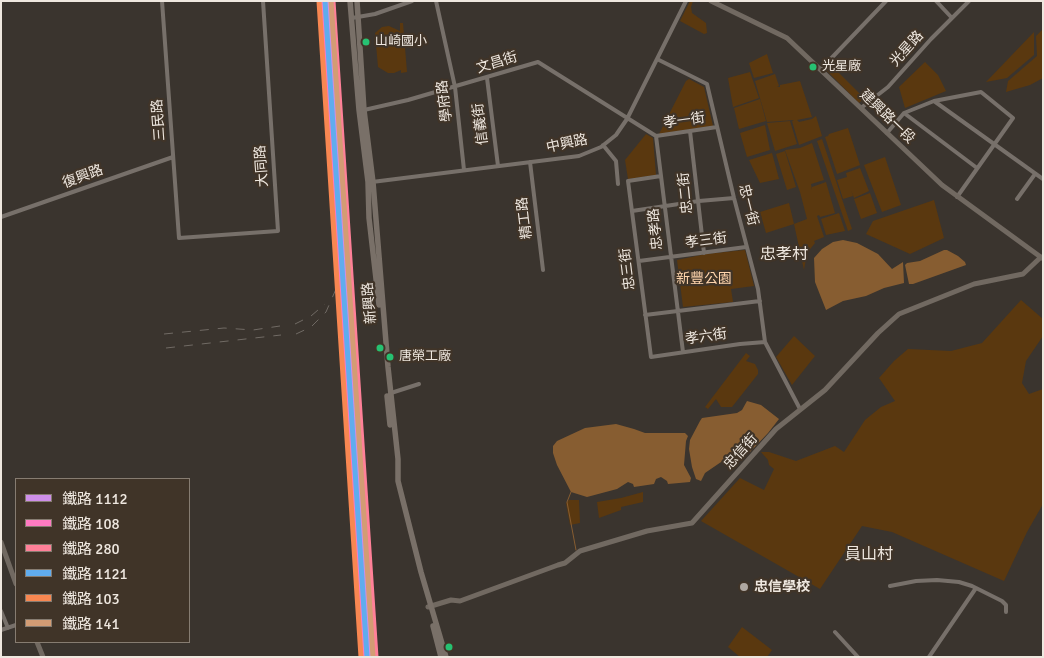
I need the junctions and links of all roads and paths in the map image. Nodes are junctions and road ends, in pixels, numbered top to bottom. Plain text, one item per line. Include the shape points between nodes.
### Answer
1 (162, 1) edge
2 (263, 1) edge
3 (350, 1) edge
4 (357, 1) edge
5 (412, 1) edge
6 (436, 1) edge
7 (686, 1) edge
8 (711, 1) edge
9 (886, 1) edge
10 (936, 1) edge
11 (968, 1) edge
12 (355, 18) junction
13 (952, 18) junction
14 (658, 59) junction
15 (821, 69) junction
16 (486, 78) junction
17 (455, 87) junction
18 (934, 101) junction
19 (860, 108) junction
20 (362, 110) junction
21 (904, 114) junction
22 (627, 118) junction
23 (717, 127) junction
24 (690, 131) junction
25 (887, 133) junction
26 (656, 136) junction
27 (994, 144) junction
28 (604, 145) junction
29 (173, 157) junction
30 (530, 162) junction
31 (498, 166) junction
32 (977, 168) junction
33 (464, 170) junction
34 (1035, 174) junction
35 (661, 176) junction
36 (1043, 179) edge
37 (371, 182) junction
38 (618, 184) dead end
39 (957, 197) junction
40 (734, 198) junction
41 (1018, 199) dead end
42 (699, 201) junction
43 (665, 206) junction
44 (632, 210) junction
45 (1, 217) edge
46 (179, 238) joint
47 (746, 247) junction
48 (704, 253) junction
49 (671, 256) junction
50 (1042, 257) edge
51 (639, 261) junction
52 (543, 270) dead end
53 (760, 301) junction
54 (678, 310) junction
55 (645, 315) junction
56 (765, 342) junction
57 (683, 352) junction
58 (651, 357) joint
59 (419, 384) dead end
60 (391, 394) junction
61 (800, 409) junction
62 (1, 542) edge
63 (4, 556) edge
64 (15, 582) edge
65 (890, 586) dead end
66 (976, 588) junction
67 (430, 606) junction
68 (1, 611) edge
69 (1006, 612) dead end
70 (15, 625) edge
71 (8, 628) junction
72 (1, 630) edge
73 (835, 632) dead end
74 (37, 643) edge
75 (43, 657) edge
76 (441, 657) edge
77 (446, 657) edge
78 (858, 657) edge
79 (930, 657) edge

1 - 29 street, 三民路
2 - 46 street, 大同路 via 278,231
3 - 12 main road, 新興路
4 - 12 main road, 新興路
5 - 12 street
6 - 17 street, 學府路
7 - 14 street, 中興路
8 - 15 street, 建興路一段 via 787,38
9 - 15 street
10 - 13 street
11 - 13 street, 光星路
12 - 20 main road, 新興路
13 - 19 street, 光星路 via 888,86
14 - 22 street, 中興路
14 - 23 street, 忠一街 via 707,84
15 - 19 street, 建興路一段
16 - 17 street, 文昌街
16 - 22 street, 文昌街 via 538,62
16 - 31 street, 信義街
17 - 20 street, 文昌街
17 - 33 street, 學府路
18 - 21 street
18 - 27 street
18 - 27 street via 982,92 1013,118
19 - 25 street, 建興路一段
20 - 37 main road, 新興路
21 - 25 street
21 - 32 street
22 - 26 street
22 - 28 street, 中興路 via 616,135
23 - 24 street, 孝一街
23 - 40 street, 忠一街
24 - 26 street, 孝一街
24 - 42 street, 忠二街
25 - 39 street, 建興路一段
26 - 35 street, 忠孝路
27 - 32 street
27 - 34 street
28 - 30 street, 中興路 via 579,156
28 - 38 street via 616,161
29 - 45 street, 復興路
29 - 46 street, 三民路
30 - 31 street, 中興路
30 - 52 street, 精工路
31 - 33 street, 中興路
32 - 39 street
33 - 37 street, 中興路
34 - 36 street
34 - 41 street
35 - 43 street, 忠孝路
35 - 44 street, 忠三街 via 628,181
37 - 60 main road, 新興路
37 - 67 main road, 新興路 via 369,218 396,486
39 - 50 street, 建興路一段
40 - 42 street
40 - 47 street, 忠一街
42 - 43 street
42 - 48 street, 忠二街
43 - 44 street
43 - 49 street, 忠孝路
44 - 51 street, 忠三街
47 - 48 street, 孝三街
47 - 53 street, 忠一街
48 - 49 street, 孝三街
49 - 51 street, 孝三街
49 - 54 street, 忠孝路
50 - 61 street, 忠信街 via 1023,274 974,284 899,314 825,390
51 - 55 street, 忠三街
53 - 54 street
53 - 56 street, 忠一街
54 - 55 street
54 - 57 street, 忠孝路
55 - 58 street, 忠三街
56 - 57 street, 孝六街
56 - 61 street, 忠一街
57 - 58 street, 孝六街
59 - 60 street
60 - 67 main road, 新興路 via 400,495
61 - 67 street, 忠信街 via 776,430 692,523 647,531 580,551 549,569 460,601
62 - 63 street
63 - 64 street
65 - 66 street via 938,580
66 - 69 street via 1002,601
66 - 79 street
67 - 76 main road, 新興路
67 - 77 main road, 新興路
68 - 71 street
70 - 71 street
71 - 72 street
73 - 78 street
74 - 75 street

